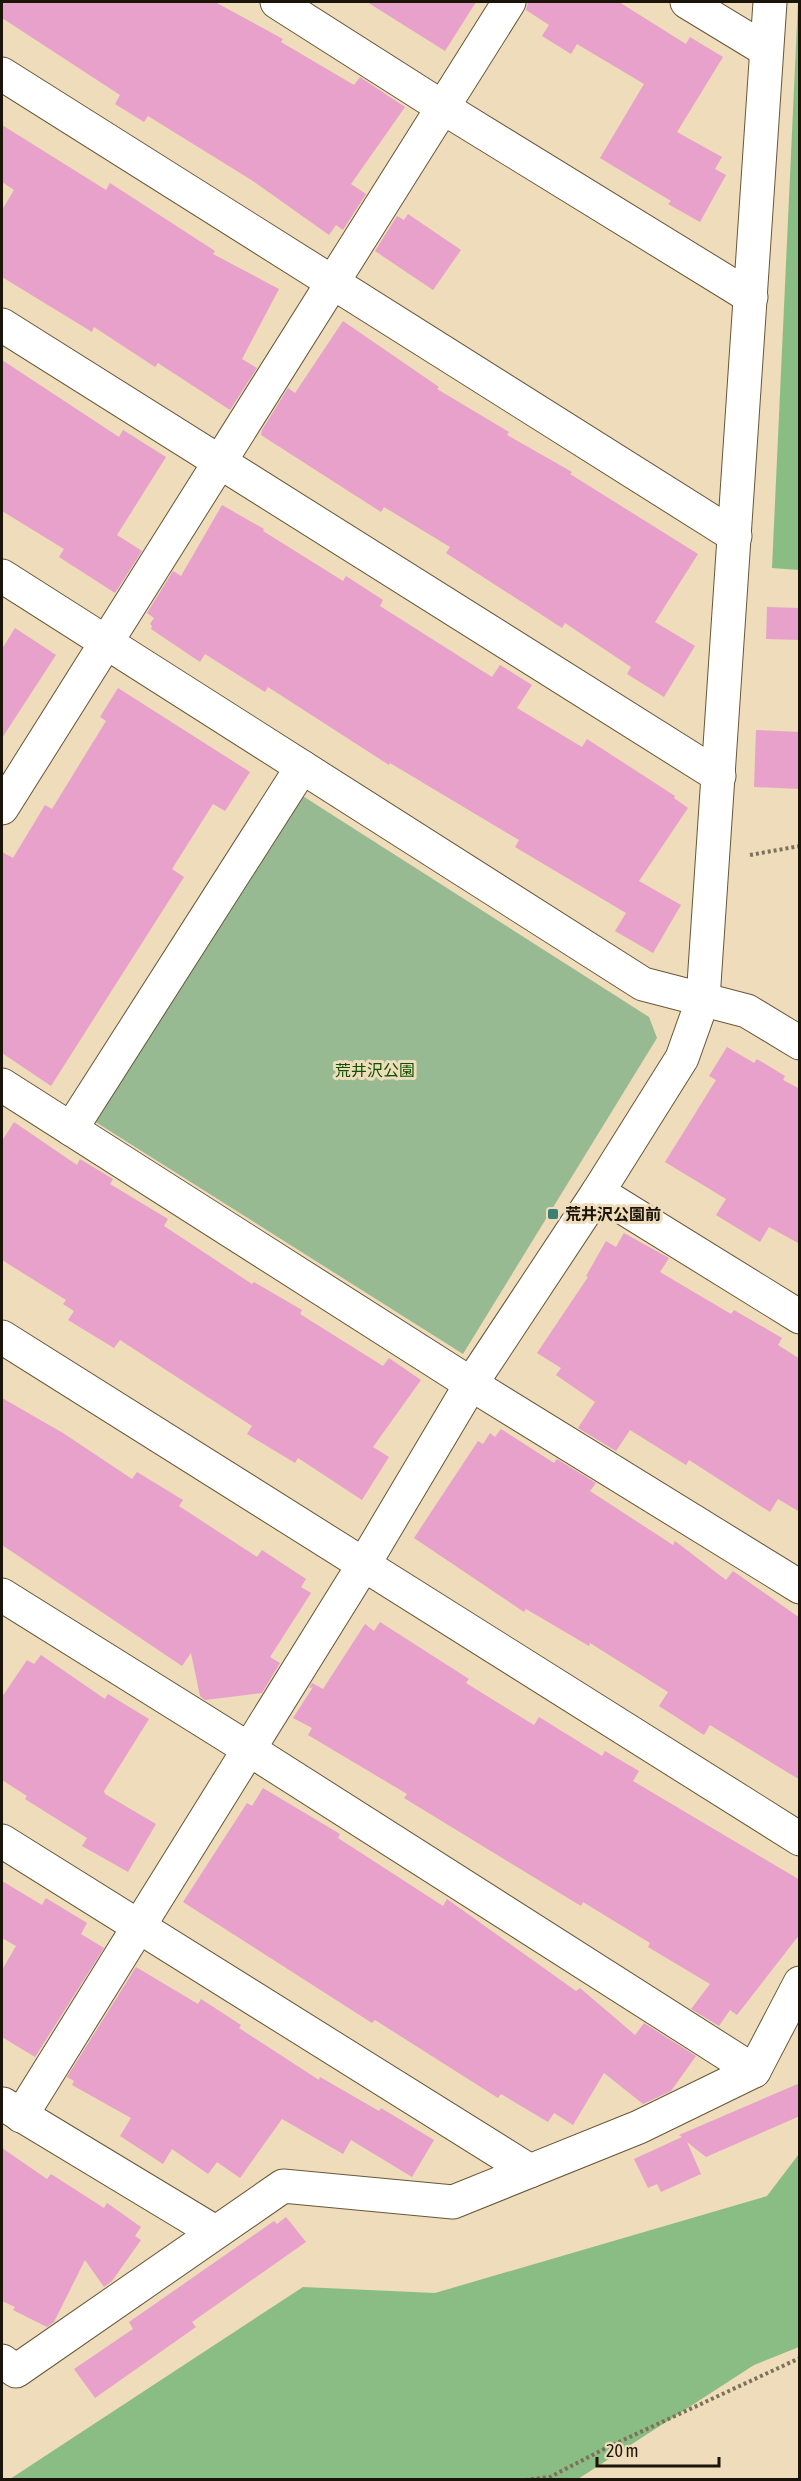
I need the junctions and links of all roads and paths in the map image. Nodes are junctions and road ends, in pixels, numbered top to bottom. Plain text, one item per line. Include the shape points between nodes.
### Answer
1 (278, 2) edge
2 (509, 2) edge
3 (687, 2) edge
4 (770, 2) edge
5 (766, 50) junction
6 (2, 74) edge
7 (442, 107) junction
8 (333, 282) junction
9 (751, 297) junction
10 (2, 325) edge
11 (220, 462) junction
12 (735, 536) junction
13 (2, 576) edge
14 (106, 641) junction
15 (302, 766) junction
16 (719, 776) junction
17 (2, 808) edge
18 (800, 846) edge
19 (728, 856) junction
20 (703, 999) junction
21 (800, 1043) edge
22 (2, 1085) edge
23 (71, 1129) junction
24 (598, 1192) junction
25 (800, 1317) edge
26 (2, 1337) edge
27 (471, 1384) junction
28 (364, 1564) junction
29 (800, 1587) edge
30 (2, 1595) edge
31 (247, 1748) junction
32 (800, 1839) edge
33 (2, 1840) edge
34 (137, 1925) junction
35 (800, 1983) edge
36 (754, 2071) junction
37 (11, 2109) edge
38 (530, 2171) junction
39 (215, 2232) junction
40 (800, 2358) edge
41 (2, 2361) edge
42 (525, 2480) edge

1 - 7 street
2 - 7 street
3 - 5 street
4 - 5 street
5 - 9 street
6 - 8 street
7 - 8 street
7 - 9 street
8 - 11 street
8 - 12 street
9 - 12 street
10 - 11 street
11 - 14 street
11 - 16 street
12 - 16 street
13 - 14 street
14 - 15 street
14 - 17 street
15 - 20 street via 643,984
15 - 23 street
16 - 19 street
18 - 19 path
19 - 20 street
20 - 21 street via 747,1011
20 - 24 street via 682,1058
22 - 23 street
23 - 27 street
24 - 25 street
24 - 27 street
26 - 28 street
27 - 28 street
27 - 29 street
28 - 31 street
28 - 32 street
30 - 31 street
31 - 34 street
31 - 36 street
33 - 34 street
34 - 37 street
34 - 38 street
35 - 36 street
36 - 38 street via 639,2127
37 - 39 street
38 - 39 street via 453,2202 283,2186
39 - 41 street via 16,2371
40 - 42 path via 550,2477

